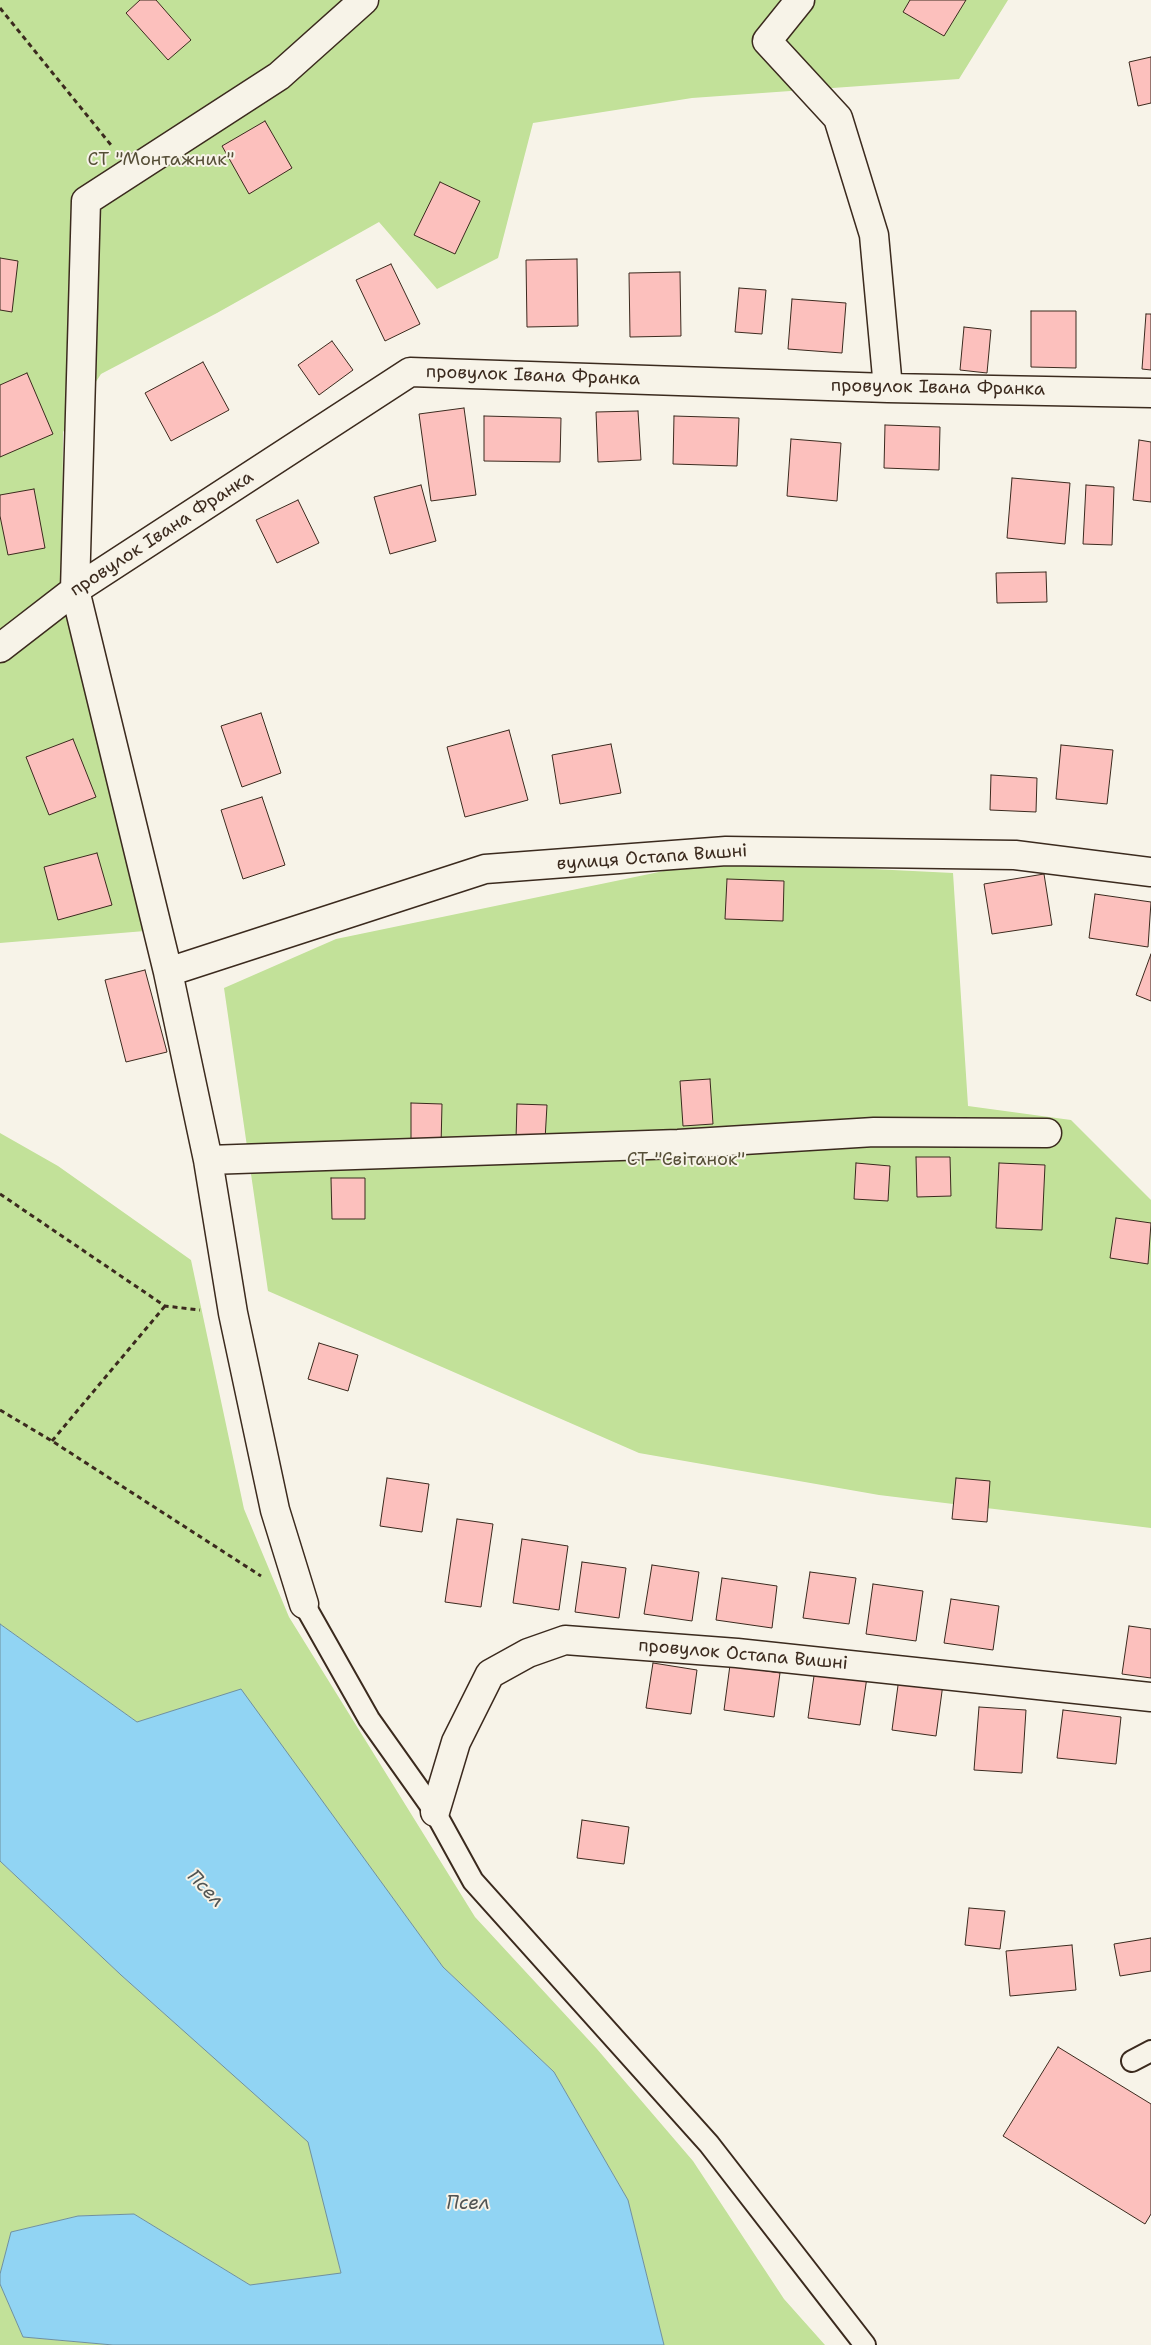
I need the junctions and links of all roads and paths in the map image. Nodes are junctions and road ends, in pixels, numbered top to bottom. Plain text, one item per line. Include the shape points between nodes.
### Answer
1 (364, 0) edge
2 (800, 0) edge
3 (0, 8) edge
4 (132, 172) junction
5 (888, 388) junction
6 (1151, 393) edge
7 (75, 590) junction
8 (0, 648) edge
9 (1151, 872) edge
10 (168, 972) junction
11 (1047, 1133) dead end
12 (208, 1160) junction
13 (0, 1194) edge
14 (165, 1306) junction
15 (233, 1314) junction
16 (0, 1410) edge
17 (52, 1440) junction
18 (304, 1604) junction
19 (1151, 1697) edge
20 (435, 1812) junction
21 (1151, 2051) edge
22 (1132, 2061) dead end
23 (864, 2345) edge

1 - 4 street via 279,76
2 - 5 street via 767,41 838,118 874,235
3 - 4 path
4 - 7 street via 86,202
5 - 6 street, провулок Івана Франка
5 - 7 street, провулок Івана Франка via 410,372
7 - 8 street, провулок Івана Франка
7 - 10 street
9 - 10 street, вулиця Остапа Вишні via 1015,855 726,851 485,869
10 - 12 street
11 - 12 street via 874,1132 678,1144
12 - 15 street
13 - 14 path
14 - 15 path
14 - 17 path
15 - 18 street via 274,1510
16 - 17 path
17 - 18 path
18 - 20 lane via 369,1719
19 - 20 street, провулок Остапа Вишні via 737,1653 565,1640 528,1653 490,1674 456,1742
20 - 23 lane via 473,1881 709,2144
21 - 22 lane

